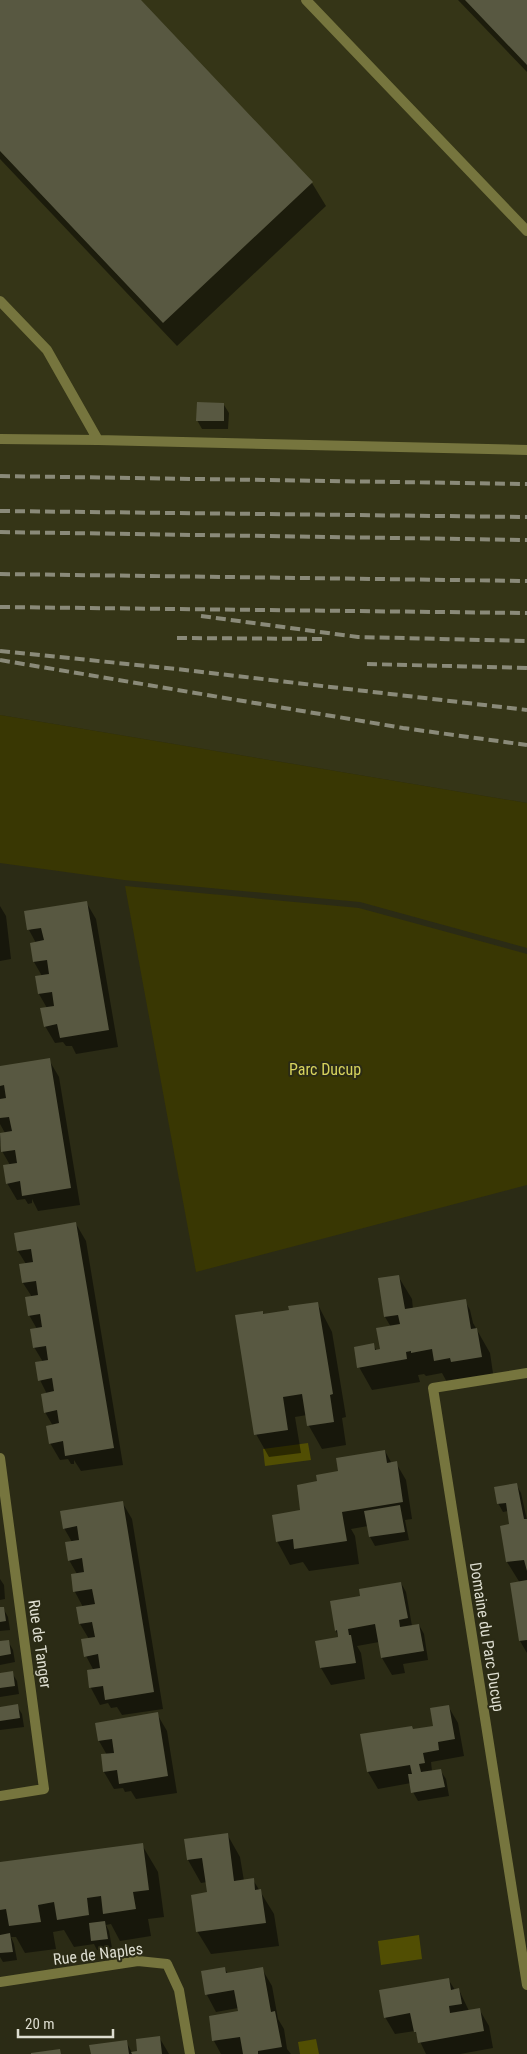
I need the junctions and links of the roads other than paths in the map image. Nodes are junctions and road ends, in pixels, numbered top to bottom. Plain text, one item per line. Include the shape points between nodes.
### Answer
1 (306, 0) edge
2 (527, 231) edge
3 (0, 301) edge
4 (0, 439) edge
5 (98, 440) junction
6 (527, 450) edge
7 (527, 1373) edge
8 (0, 1458) edge
9 (0, 1796) edge
10 (0, 1982) edge
11 (527, 1985) edge
12 (190, 2054) edge

1 - 2 street
3 - 5 street via 47,350
4 - 5 street
5 - 6 street
7 - 11 street, Domaine du Parc Ducup via 433,1388
8 - 9 street, Rue de Tanger via 44,1789
10 - 12 street, Rue de Naples via 138,1961 167,1964 179,1990

